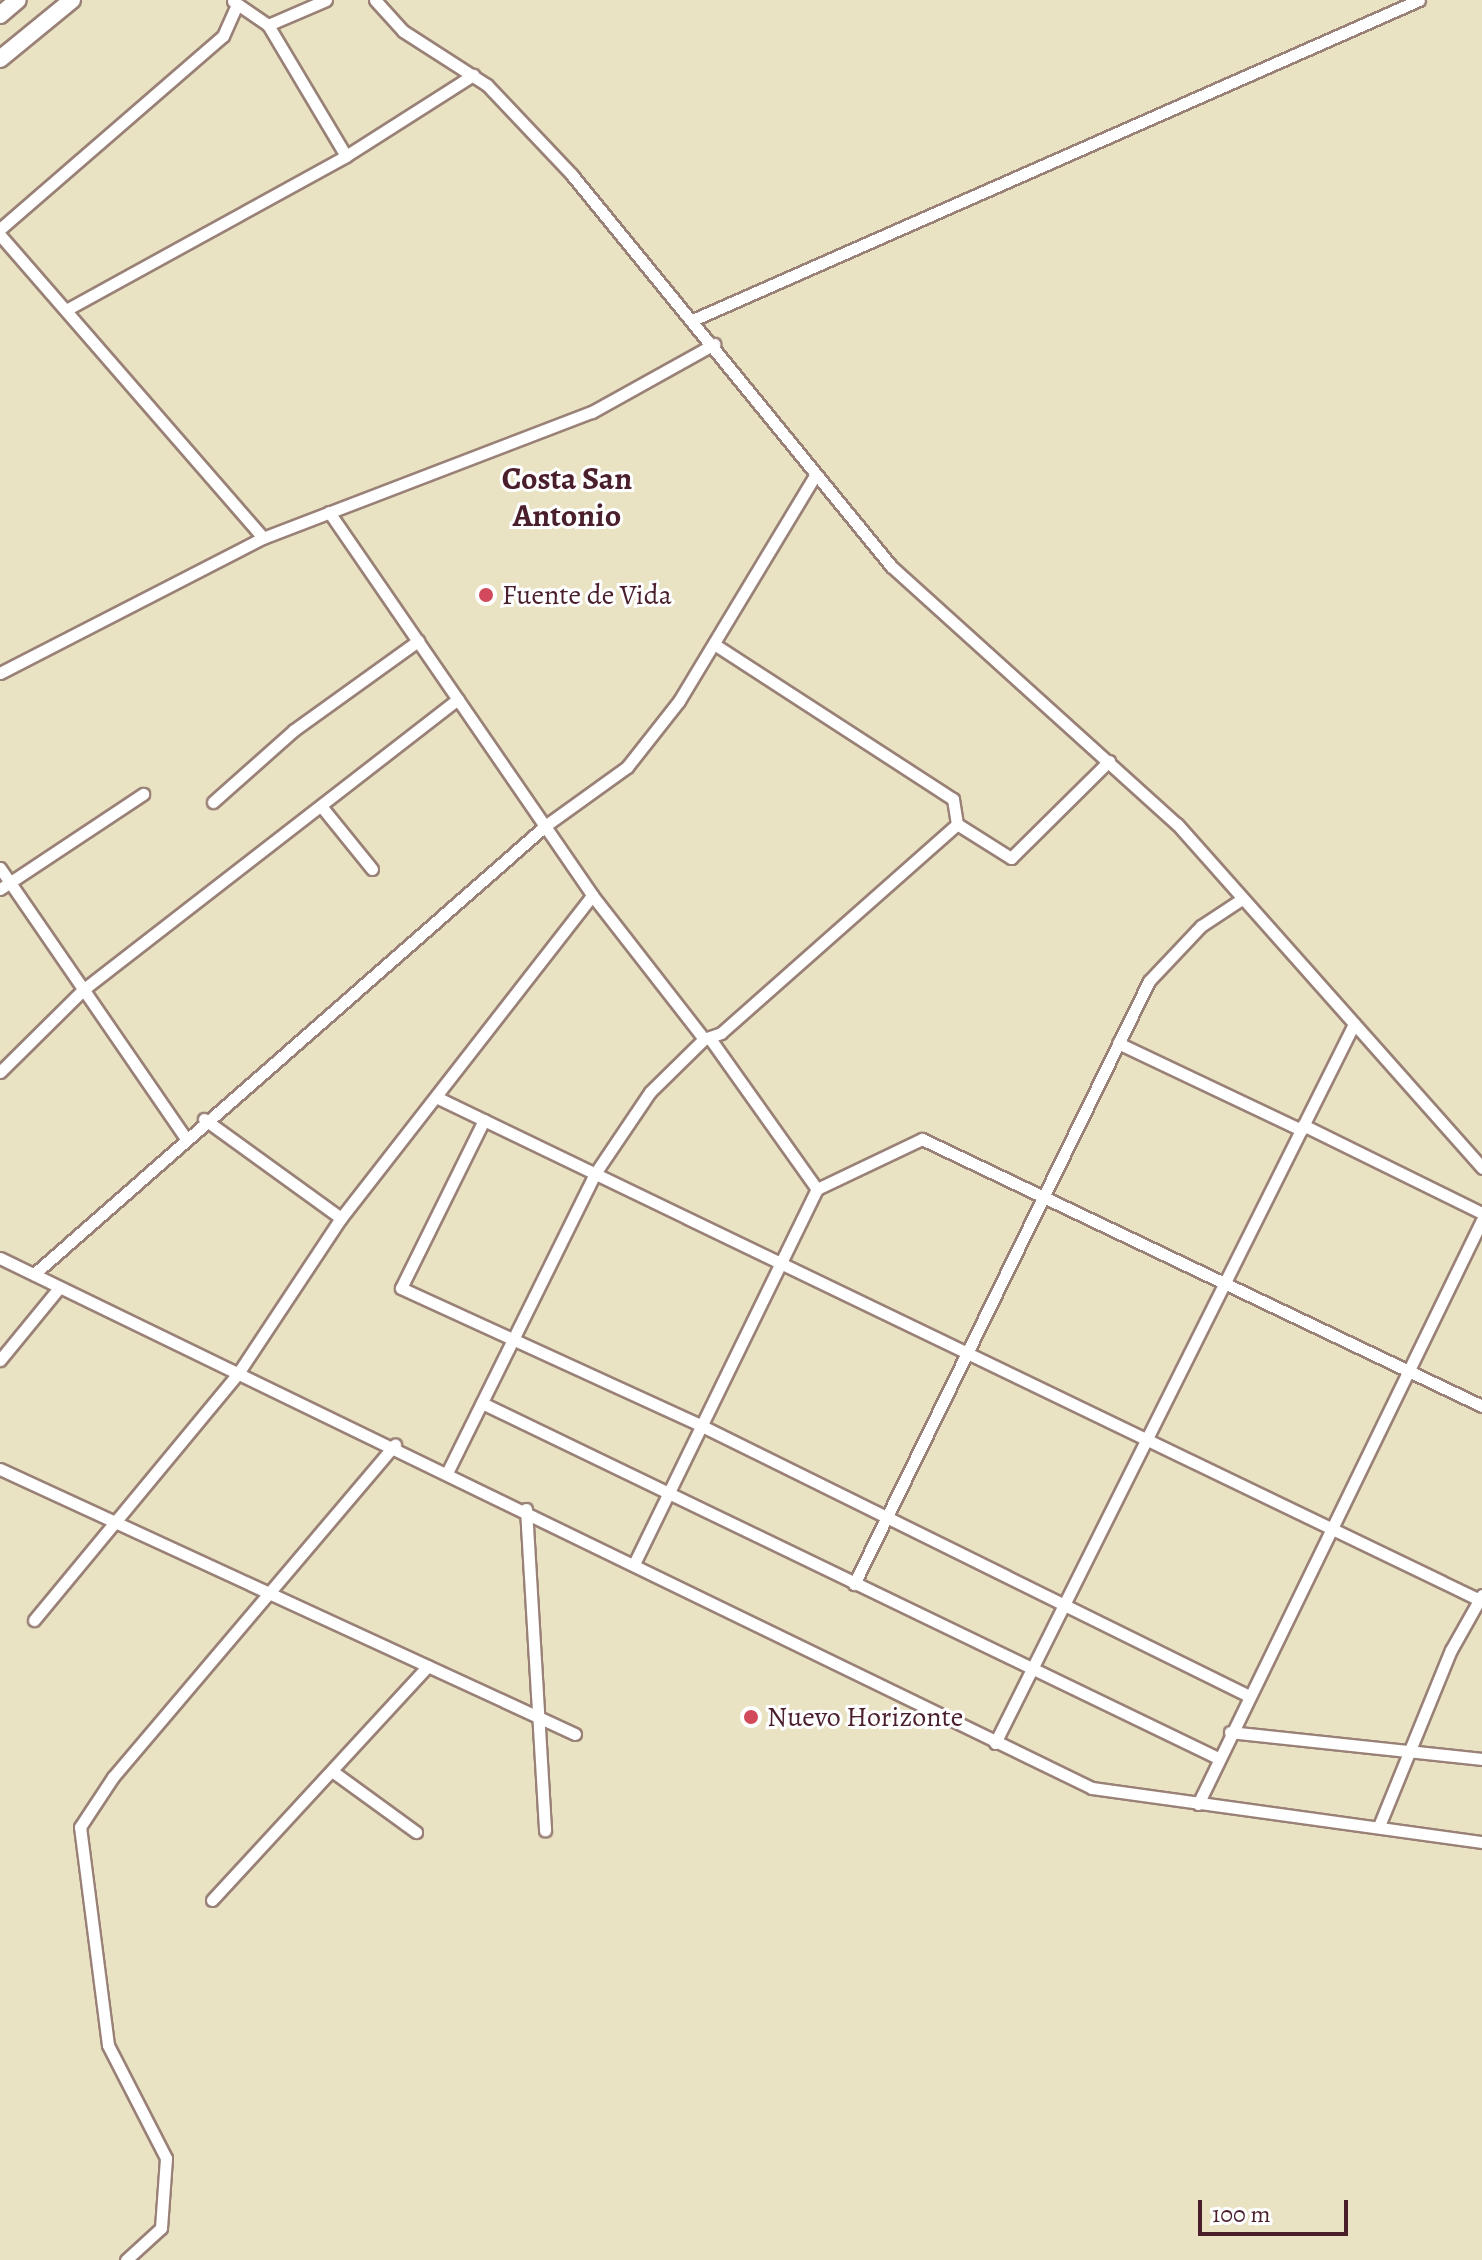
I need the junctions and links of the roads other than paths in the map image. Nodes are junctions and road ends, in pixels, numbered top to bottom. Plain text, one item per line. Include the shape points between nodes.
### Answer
1 (18, 0) edge
2 (72, 0) edge
3 (326, 0) edge
4 (375, 0) edge
5 (1419, 0) edge
6 (234, 2) edge
7 (0, 15) edge
8 (268, 25) junction
9 (0, 59) edge
10 (473, 75) junction
11 (346, 156) junction
12 (0, 229) edge
13 (0, 235) edge
14 (66, 310) junction
15 (695, 319) junction
16 (714, 344) junction
17 (814, 477) junction
18 (329, 512) junction
19 (263, 538) junction
20 (418, 641) junction
21 (714, 644) junction
22 (0, 673) edge
23 (458, 699) junction
24 (1109, 761) junction
25 (143, 794) dead end
26 (213, 802) dead end
27 (321, 806) junction
28 (957, 824) junction
29 (545, 826) junction
30 (0, 868) edge
31 (372, 869) dead end
32 (6, 886) edge
33 (592, 895) junction
34 (1242, 899) junction
35 (84, 989) junction
36 (1354, 1024) junction
37 (707, 1039) junction
38 (1118, 1043) junction
39 (0, 1072) edge
40 (436, 1097) junction
41 (204, 1119) junction
42 (484, 1120) junction
43 (1302, 1128) junction
44 (185, 1137) junction
45 (1482, 1168) edge
46 (594, 1175) junction
47 (817, 1189) junction
48 (1041, 1195) junction
49 (1482, 1213) edge
50 (341, 1218) junction
51 (1482, 1220) edge
52 (0, 1258) edge
53 (780, 1265) junction
54 (34, 1274) junction
55 (1226, 1283) junction
56 (59, 1288) junction
57 (514, 1338) junction
58 (964, 1354) junction
59 (0, 1360) edge
60 (1408, 1370) junction
61 (239, 1372) junction
62 (482, 1403) junction
63 (1482, 1406) edge
64 (700, 1425) junction
65 (1149, 1442) junction
66 (395, 1445) junction
67 (0, 1469) edge
68 (448, 1471) junction
69 (667, 1493) junction
70 (526, 1509) junction
71 (885, 1519) junction
72 (114, 1522) junction
73 (1329, 1529) junction
74 (634, 1564) junction
75 (854, 1584) junction
76 (272, 1594) junction
77 (1481, 1598) edge
78 (1068, 1603) junction
79 (34, 1620) dead end
80 (428, 1666) junction
81 (1034, 1671) junction
82 (1247, 1695) junction
83 (536, 1716) junction
84 (1230, 1732) junction
85 (575, 1734) dead end
86 (995, 1743) junction
87 (1410, 1751) junction
88 (1218, 1758) junction
89 (1482, 1759) edge
90 (332, 1771) junction
91 (1198, 1804) junction
92 (1379, 1826) junction
93 (545, 1830) dead end
94 (416, 1832) dead end
95 (1482, 1842) edge
96 (212, 1900) dead end
97 (126, 2260) edge

1 - 7 highway
2 - 9 highway
3 - 8 street
4 - 10 street via 389,21
5 - 15 street
6 - 8 street
6 - 12 street via 223,36
8 - 11 street
10 - 11 street
10 - 15 street via 572,175
11 - 14 street
13 - 14 street
14 - 19 street
15 - 16 street
16 - 17 street
16 - 18 street via 592,412
17 - 21 street
17 - 24 street via 891,566
18 - 19 street
18 - 20 street
19 - 22 street
20 - 23 street
20 - 26 street via 294,730
21 - 28 street via 953,799
21 - 29 street via 640,754
23 - 27 street
23 - 29 street
24 - 28 street via 1011,858
24 - 34 street
25 - 32 street
27 - 31 street
27 - 35 street
28 - 37 street
29 - 33 street
29 - 41 street
30 - 32 street
32 - 35 street
33 - 37 street
33 - 40 street
34 - 36 street
34 - 38 street via 1171,953
35 - 39 street
35 - 44 street
36 - 43 street
36 - 45 street
37 - 46 street via 650,1092
37 - 47 street
38 - 43 street
38 - 48 street
40 - 42 street
40 - 50 street
41 - 44 street
41 - 50 street
42 - 46 street
42 - 57 street via 401,1288
43 - 49 street
43 - 55 street
44 - 54 street
46 - 53 street
46 - 57 street
47 - 48 street via 922,1139
47 - 53 street
48 - 55 street
48 - 58 street
50 - 61 street
51 - 60 street
52 - 54 street
53 - 58 street
53 - 64 street
54 - 56 street
55 - 60 street
55 - 65 street
56 - 59 street
56 - 61 street
57 - 62 street
57 - 64 street
58 - 65 street
58 - 71 street
60 - 63 street
60 - 73 street
61 - 66 street
61 - 72 street
62 - 68 street
62 - 69 street
64 - 69 street
64 - 71 street
65 - 73 street
65 - 78 street
66 - 68 street
66 - 76 street
67 - 72 street
68 - 70 street
69 - 74 street
69 - 75 street
70 - 74 street
70 - 83 street
71 - 75 street
71 - 78 street
72 - 76 street
72 - 79 street
73 - 77 street
73 - 82 street
74 - 86 street
75 - 81 street
76 - 80 street
76 - 97 street via 113,1777 80,1827 108,2045 166,2158 161,2228
77 - 87 street
78 - 81 street
78 - 82 street
80 - 83 street
80 - 90 street
81 - 86 street
81 - 88 street
82 - 84 street
83 - 85 street
83 - 93 street
84 - 87 street
84 - 88 street
86 - 91 street via 1092,1788
87 - 89 street
87 - 92 street
88 - 91 street
90 - 94 street
90 - 96 street
91 - 92 street
92 - 95 street

